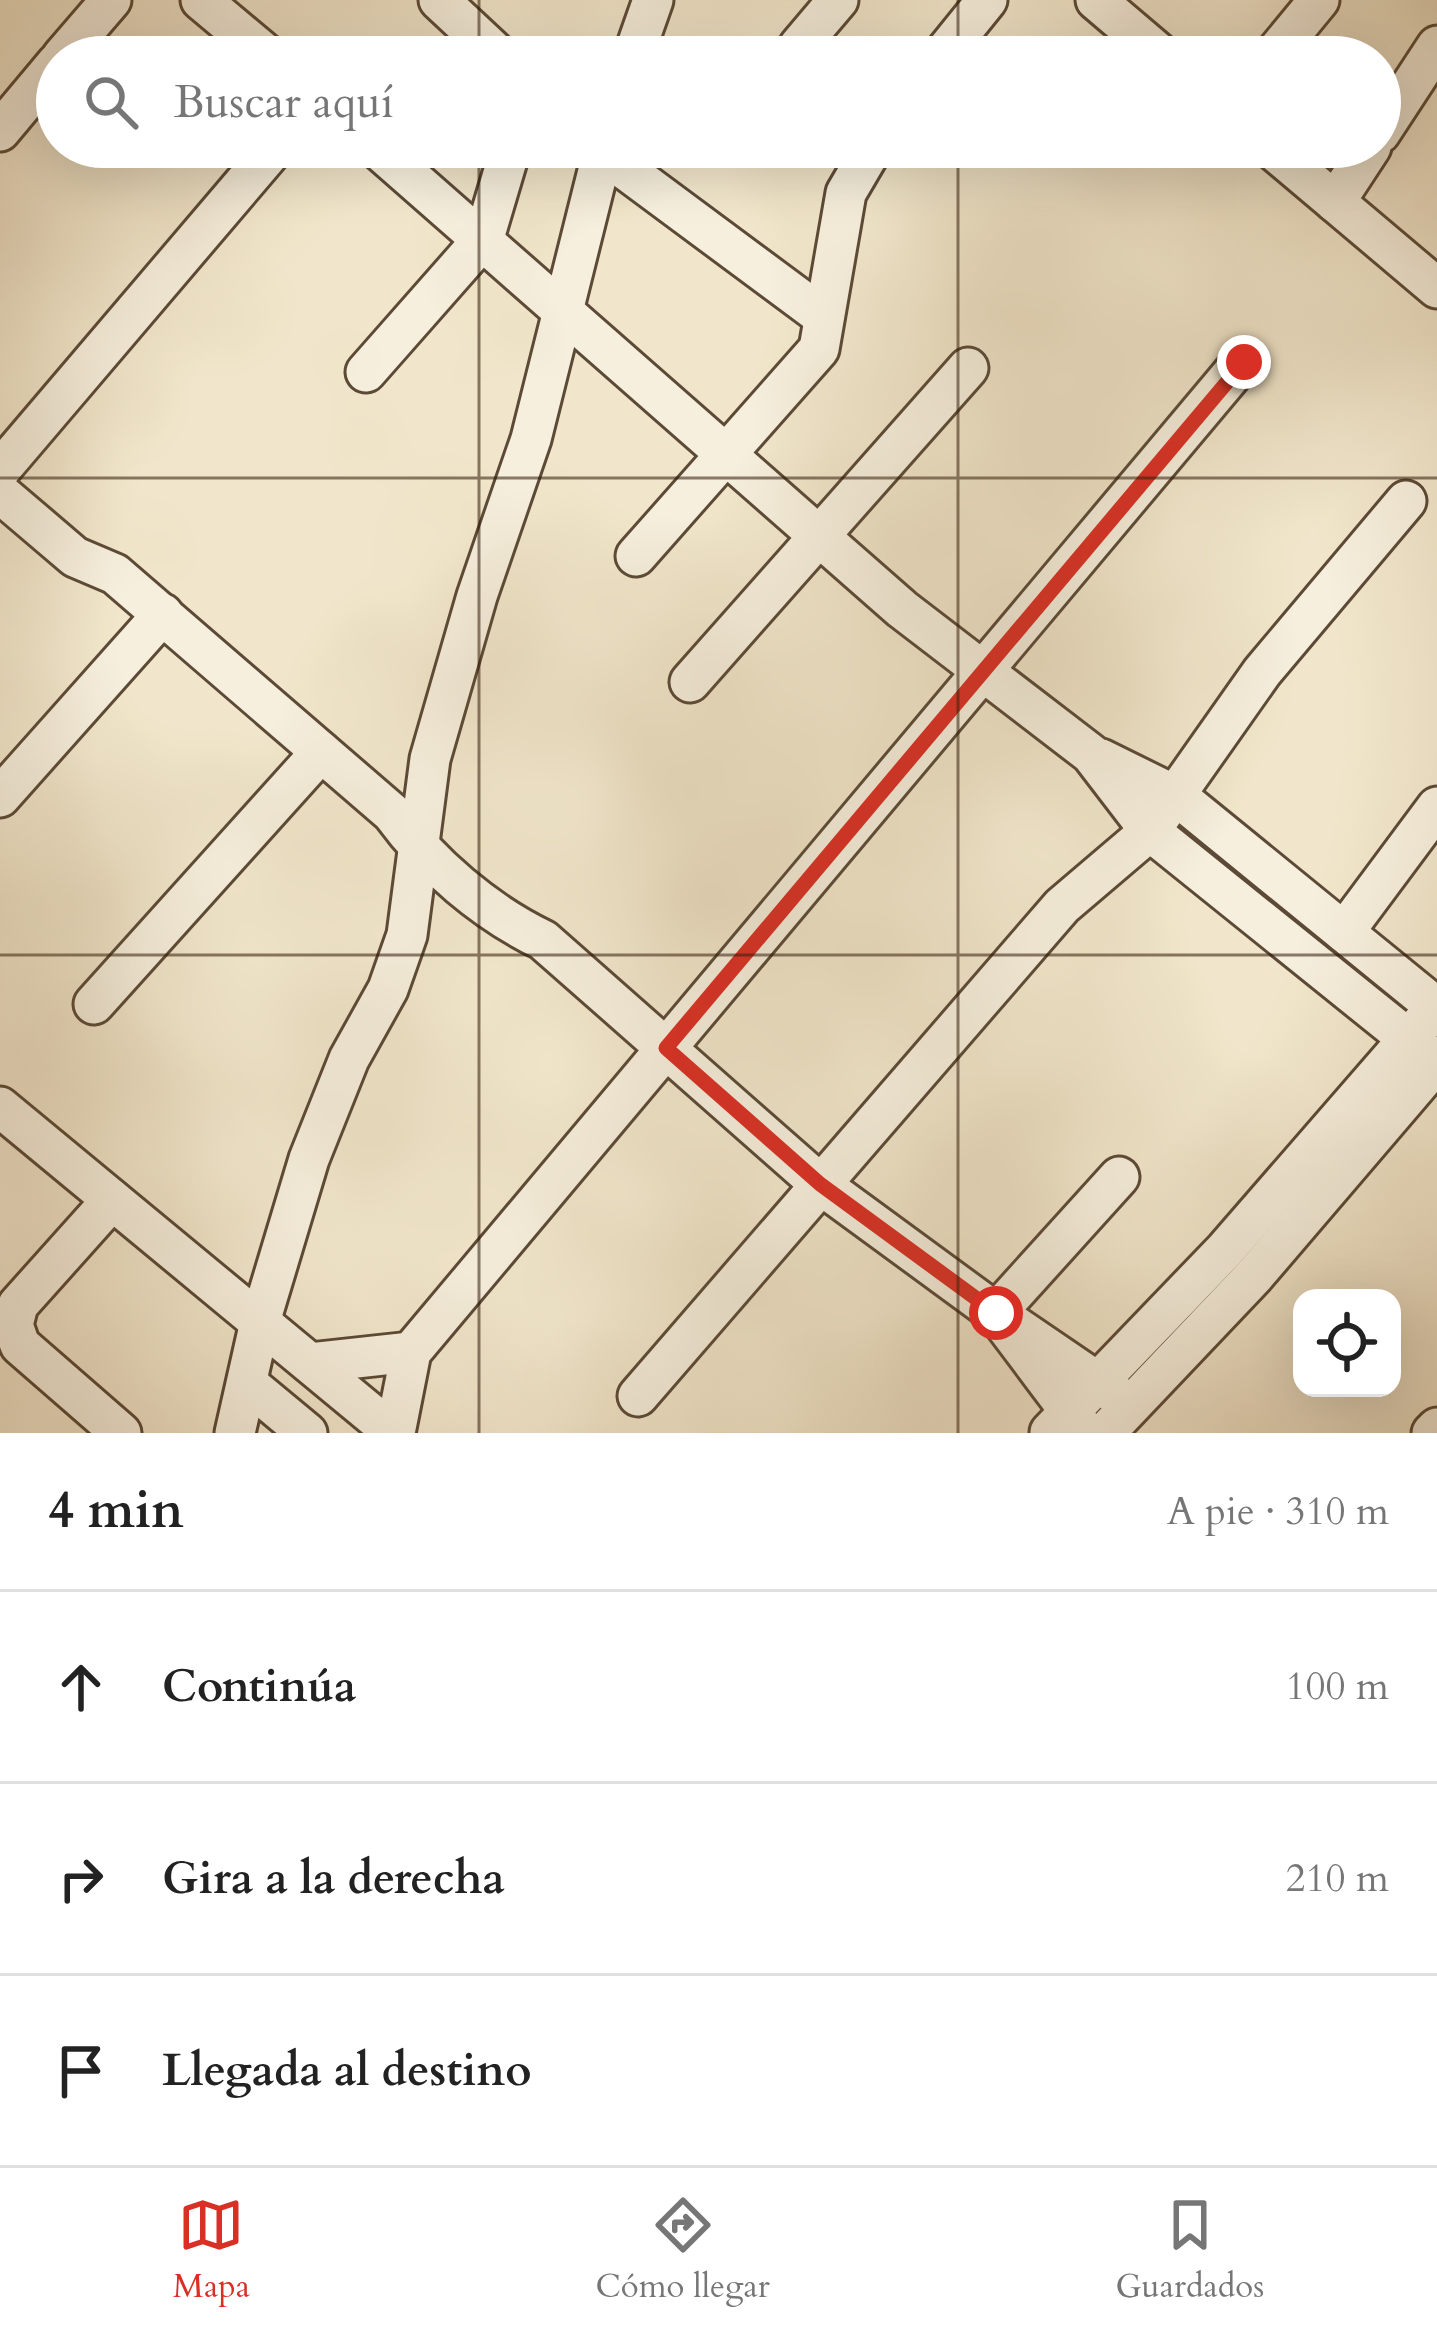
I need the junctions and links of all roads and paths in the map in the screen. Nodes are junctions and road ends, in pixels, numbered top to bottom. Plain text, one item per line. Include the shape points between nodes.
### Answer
1 (110, 0) edge
2 (201, 0) edge
3 (439, 0) edge
4 (653, 0) edge
5 (838, 0) edge
6 (987, 0) edge
7 (1319, 0) edge
8 (1113, 5) edge
9 (80, 36) edge
10 (244, 36) edge
11 (478, 36) edge
12 (640, 36) edge
13 (807, 36) edge
14 (957, 36) edge
15 (1143, 36) edge
16 (1289, 36) edge
17 (1437, 46) edge
18 (36, 88) edge
19 (1401, 101) edge
20 (0, 131) edge
21 (257, 168) edge
22 (401, 168) edge
23 (506, 168) edge
24 (599, 168) edge
25 (628, 168) edge
26 (861, 168) edge
27 (1295, 168) edge
28 (1357, 168) edge
29 (1335, 202) junction
30 (484, 238) junction
31 (1437, 288) edge
32 (562, 306) junction
33 (824, 317) junction
34 (1244, 362) dead end
35 (968, 368) dead end
36 (366, 372) dead end
37 (731, 454) junction
38 (2, 471) edge
39 (1406, 500) dead end
40 (820, 532) junction
41 (636, 556) dead end
42 (163, 614) junction
43 (983, 671) junction
44 (690, 682) dead end
45 (321, 752) junction
46 (1091, 754) junction
47 (0, 797) edge
48 (1178, 797) junction
49 (1437, 807) edge
50 (409, 825) junction
51 (1150, 831) junction
52 (1344, 932) junction
53 (94, 1004) dead end
54 (1436, 1007) edge
55 (666, 1048) junction
56 (1427, 1054) edge
57 (1, 1111) edge
58 (1119, 1177) dead end
59 (820, 1184) junction
60 (112, 1200) junction
61 (996, 1313) junction
62 (260, 1322) junction
63 (411, 1352) junction
64 (310, 1364) junction
65 (248, 1384) junction
66 (638, 1396) dead end
67 (1113, 1408) edge
68 (1068, 1427) edge
69 (121, 1433) edge
70 (235, 1433) edge
71 (307, 1433) edge
72 (395, 1433) edge

1 - 9 street
2 - 10 street
3 - 11 street
4 - 12 street
5 - 13 street
6 - 14 street
7 - 16 street
8 - 15 street
17 - 19 street
18 - 20 street
21 - 38 street
22 - 30 street
23 - 30 street
24 - 32 street
25 - 33 street
26 - 33 street via 846,193
27 - 29 street
28 - 29 street
29 - 31 street
30 - 32 street
30 - 36 street
32 - 37 street
32 - 50 street via 531,439
33 - 37 street via 819,350
34 - 43 street
35 - 40 street
37 - 40 street
37 - 41 street
38 - 42 street via 75,557 115,574
39 - 48 street via 1262,672
40 - 43 street
40 - 44 street
42 - 45 street
42 - 47 street
43 - 46 street
43 - 55 street
45 - 50 street
45 - 53 street
46 - 48 street
46 - 51 street
48 - 51 street
48 - 52 street
49 - 52 street
50 - 55 street via 507,923 543,940
50 - 62 street via 406,935 397,967 309,1159
51 - 56 street
51 - 59 street via 1062,906
52 - 54 street
54 - 56 street
55 - 59 street
55 - 63 street
56 - 67 street
57 - 60 street
58 - 61 street
59 - 61 street
59 - 66 street
60 - 62 street
60 - 69 street via 19,1305 13,1324 20,1345
61 - 67 street
61 - 68 street
62 - 64 street
62 - 65 street
63 - 64 street
63 - 72 street
64 - 72 street
65 - 70 street
65 - 71 street
67 - 68 street

